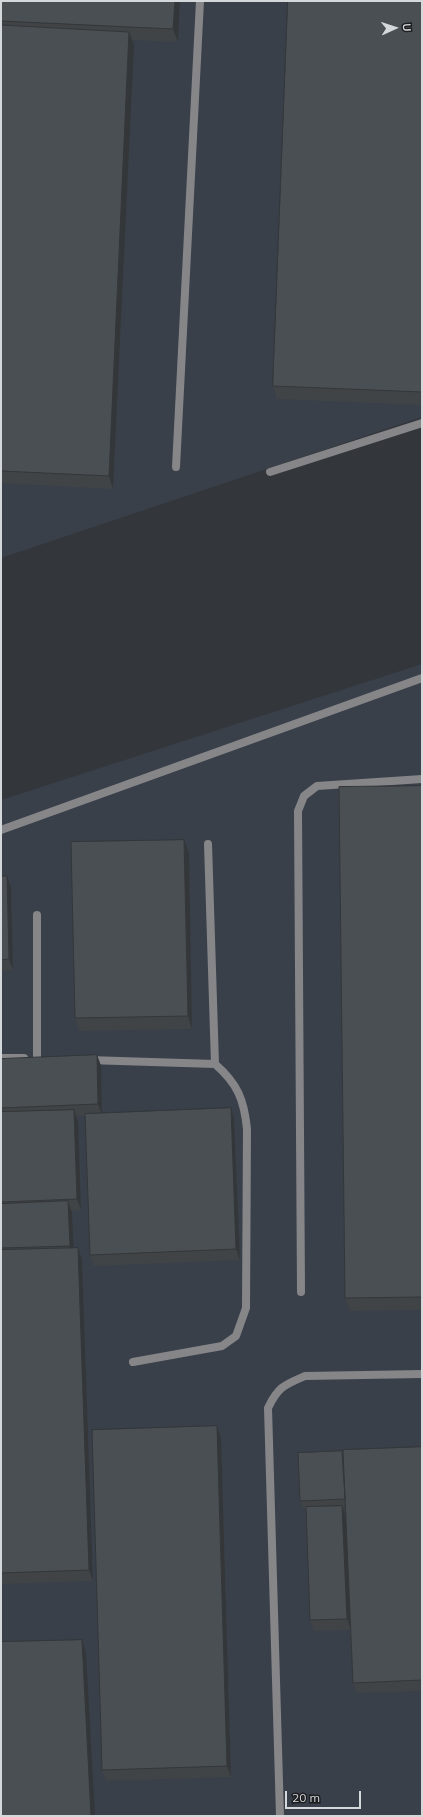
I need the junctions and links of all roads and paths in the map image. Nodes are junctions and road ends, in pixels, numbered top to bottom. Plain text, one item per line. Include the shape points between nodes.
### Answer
1 (200, 1) edge
2 (422, 423) edge
3 (176, 467) dead end
4 (270, 472) dead end
5 (422, 678) edge
6 (422, 779) edge
7 (1, 830) edge
8 (208, 844) dead end
9 (37, 915) dead end
10 (1, 1058) edge
11 (83, 1060) edge
12 (215, 1064) junction
13 (301, 1292) dead end
14 (133, 1362) dead end
15 (422, 1374) edge
16 (280, 1816) edge

1 - 3 lane
2 - 4 lane
5 - 7 lane
6 - 13 lane via 317,786 304,796 298,811
8 - 12 lane
9 - 10 lane via 40,1058
11 - 12 lane
12 - 14 lane via 236,1088 244,1106 247,1129 246,1308 236,1336 222,1346
15 - 16 lane via 305,1376 275,1393 268,1408

